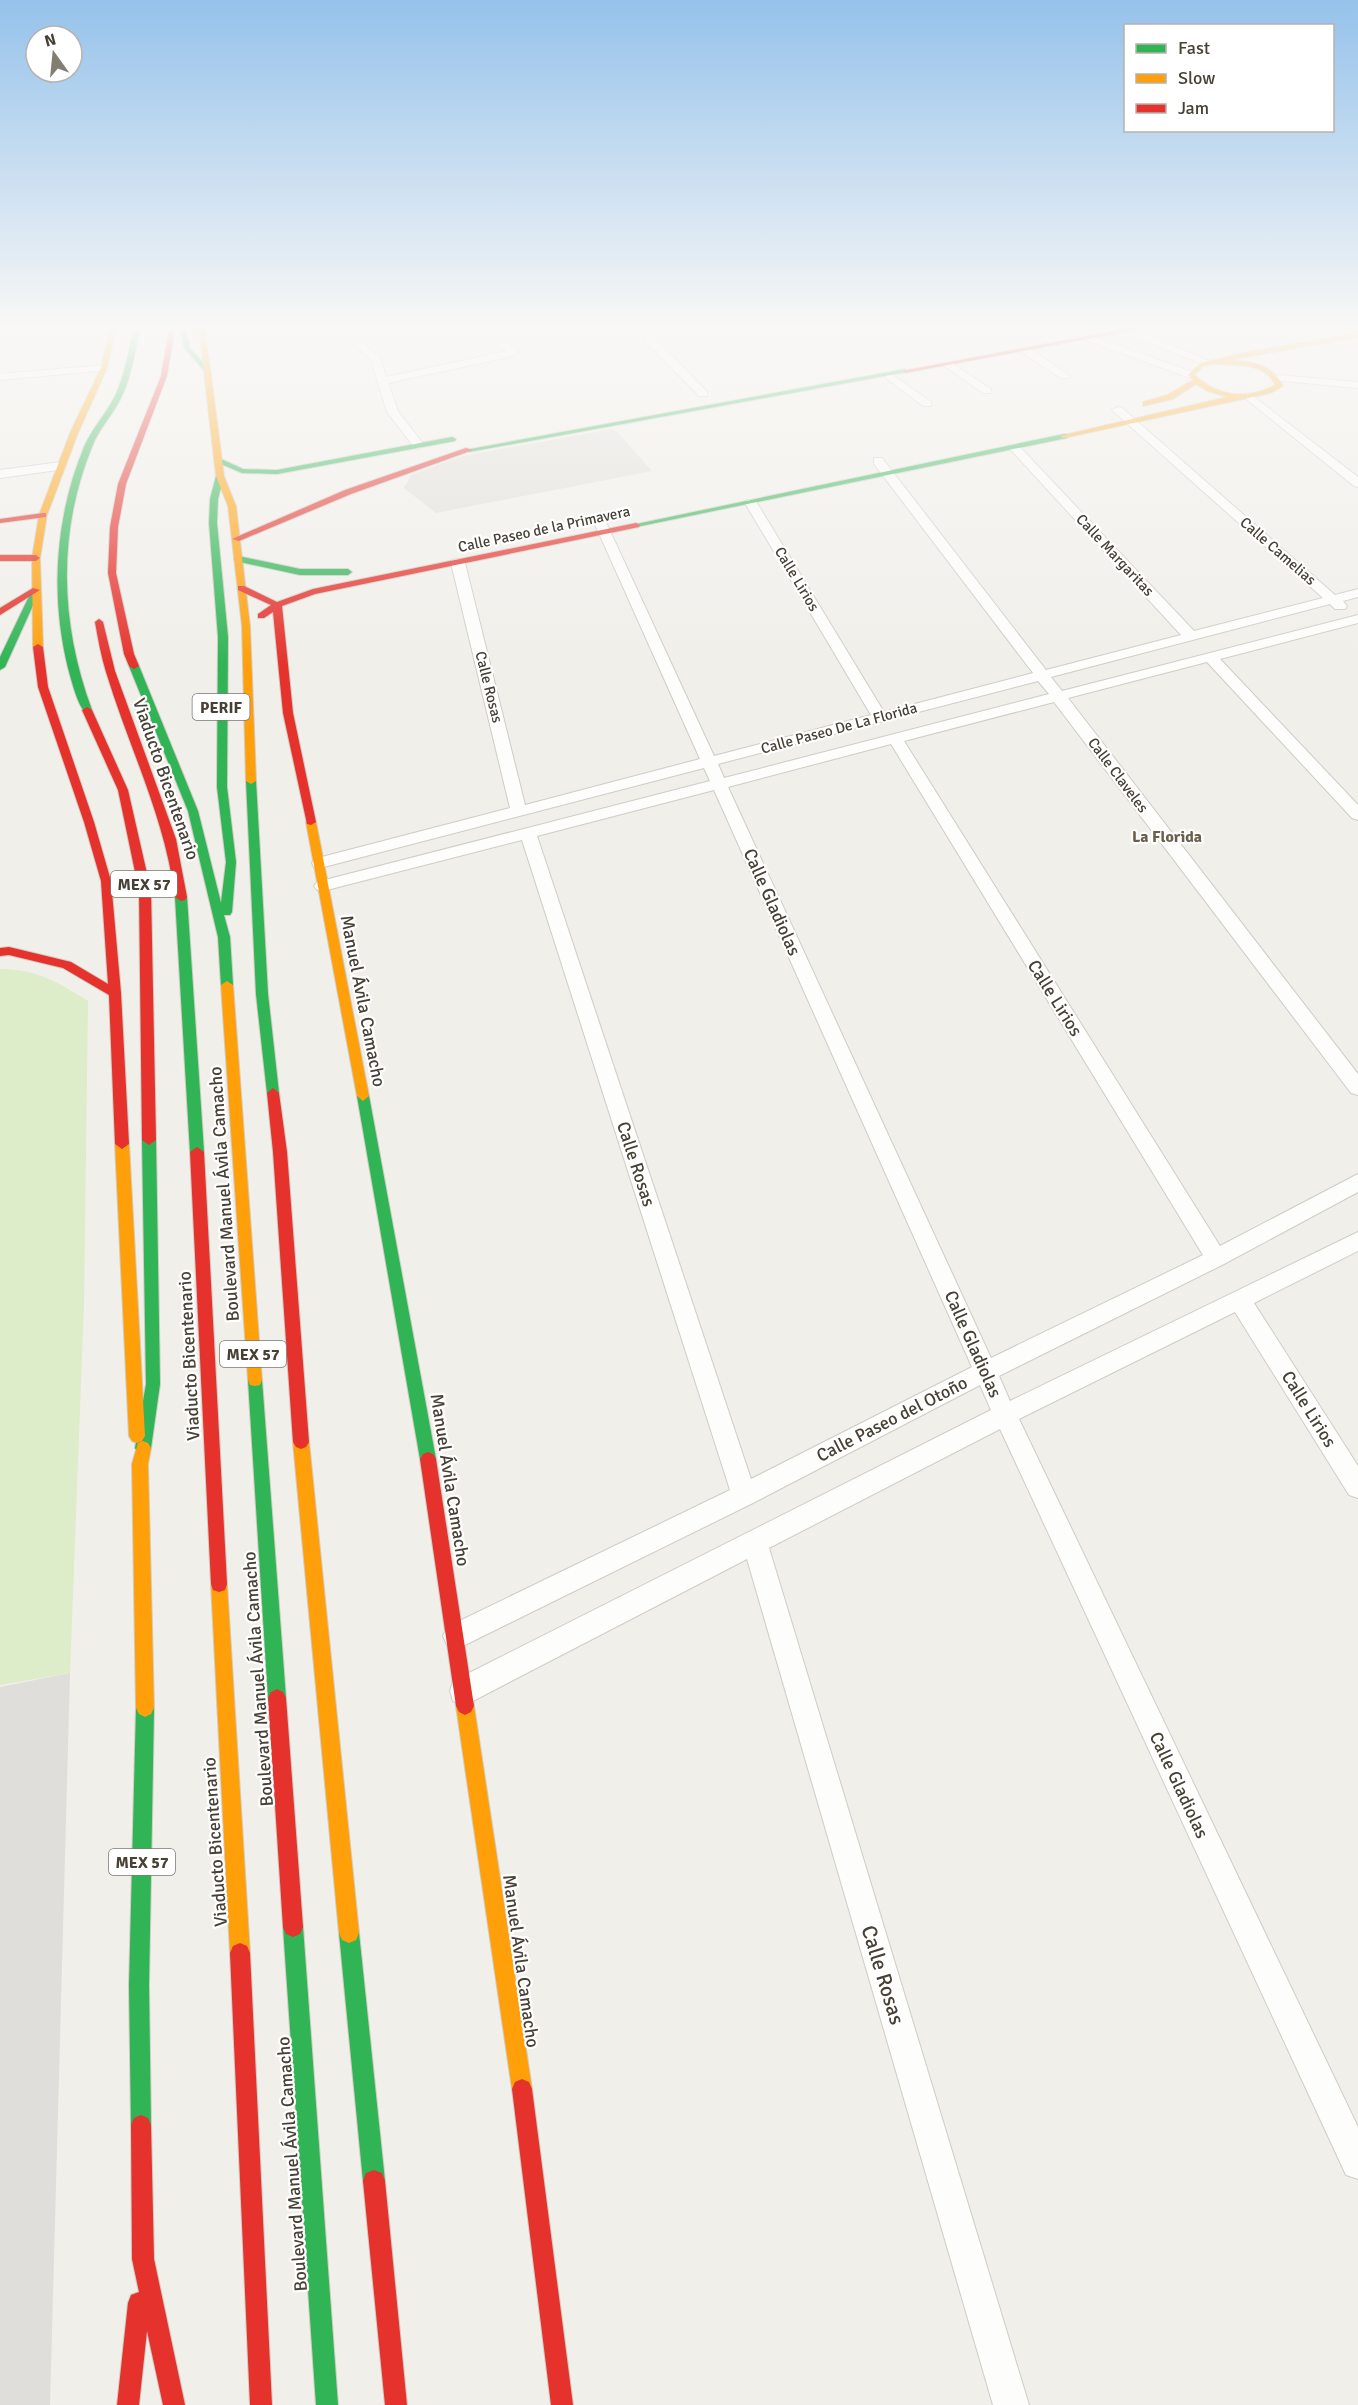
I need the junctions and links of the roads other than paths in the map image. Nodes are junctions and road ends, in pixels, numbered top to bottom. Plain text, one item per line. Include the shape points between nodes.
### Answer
1 (71, 441) edge
2 (91, 441) edge
3 (139, 441) edge
4 (215, 441) edge
5 (415, 441) edge
6 (438, 441) edge
7 (451, 441) edge
8 (519, 441) edge
9 (991, 441) edge
10 (1041, 441) edge
11 (1153, 441) edge
12 (1304, 441) edge
13 (418, 445) junction
14 (1014, 447) junction
15 (464, 451) junction
16 (378, 452) junction
17 (218, 461) junction
18 (61, 466) junction
19 (883, 467) junction
20 (403, 471) junction
21 (0, 474) edge
22 (220, 476) junction
23 (1358, 483) edge
24 (751, 502) junction
25 (43, 515) junction
26 (0, 521) edge
27 (602, 527) junction
28 (236, 539) junction
29 (0, 558) edge
30 (36, 558) junction
31 (238, 559) junction
32 (458, 563) junction
33 (241, 588) junction
34 (36, 590) junction
35 (1358, 593) edge
36 (1333, 600) junction
37 (277, 605) junction
38 (0, 612) edge
39 (98, 613) dead end
40 (1357, 620) edge
41 (246, 627) junction
42 (1191, 636) junction
43 (1210, 657) junction
44 (0, 667) edge
45 (1042, 675) junction
46 (1058, 696) junction
47 (880, 717) junction
48 (895, 738) junction
49 (709, 762) junction
50 (719, 784) junction
51 (519, 811) junction
52 (1358, 815) edge
53 (528, 833) junction
54 (320, 863) junction
55 (323, 886) junction
56 (224, 937) junction
57 (0, 952) edge
58 (115, 993) junction
59 (1358, 1088) edge
60 (1358, 1182) edge
61 (1358, 1241) edge
62 (1216, 1258) junction
63 (1240, 1300) junction
64 (986, 1371) junction
65 (1005, 1415) junction
66 (140, 1464) junction
67 (1358, 1487) edge
68 (744, 1495) junction
69 (755, 1544) junction
70 (456, 1636) junction
71 (464, 1691) junction
72 (1358, 2163) edge
73 (143, 2259) junction
74 (128, 2405) edge
75 (174, 2405) edge
76 (261, 2405) edge
77 (327, 2405) edge
78 (396, 2405) edge
79 (562, 2405) edge
80 (1011, 2405) edge

1 - 18 main road
2 - 66 main road, MEX 57 via 71,495 61,569 64,625 77,687 123,790 145,891 153,1384
3 - 56 main road, Boulevard Manuel Ávila Camacho / MEX 57 via 122,484 114,527 112,573 129,654 193,811
4 - 17 main road
5 - 13 street
6 - 13 main road
7 - 15 main road via 452,446
8 - 15 main road
9 - 19 main road, Calle Paseo de la Primavera
10 - 14 main road, Calle Paseo de la Primavera
11 - 36 street, Calle Camelias
12 - 23 street
13 - 16 main road
14 - 19 main road, Calle Paseo de la Primavera
14 - 42 street, Calle Margaritas
15 - 20 main road
16 - 17 main road via 261,473 242,471
16 - 20 main road via 396,458
17 - 22 main road
18 - 21 street
18 - 25 main road
19 - 24 main road, Calle Paseo de la Primavera
19 - 27 main road, Calle Paseo de la Primavera
19 - 45 street, Calle Claveles
20 - 28 main road
22 - 28 main road via 232,506
22 - 56 main road, PERIF via 213,499 213,523 223,637 222,787 231,862
24 - 27 main road, Calle Paseo de la Primavera
24 - 47 street, Calle Lirios
25 - 26 main road
25 - 30 main road
27 - 31 main road, Calle Paseo de la Primavera via 346,572 300,572
27 - 32 main road, Calle Paseo de la Primavera
27 - 49 street, Calle Gladiolas
28 - 31 main road
29 - 30 main road
30 - 34 main road
31 - 33 main road
32 - 37 main road, Calle Paseo de la Primavera via 313,592
32 - 51 street, Calle Rosas
33 - 37 main road
33 - 41 main road
34 - 38 main road
34 - 44 main road
34 - 58 main road via 43,687 106,881
35 - 36 street, Calle Paseo De La Florida
36 - 40 street, Calle Camelias
36 - 42 street, Calle Paseo De La Florida
37 - 41 main road, Calle Paseo de la Primavera
37 - 54 main road, Manuel Ávila Camacho via 288,713
39 - 76 main road, Viaducto Bicentenario via 110,671 152,782 178,871 190,1011
40 - 43 street, Calle Paseo De La Florida
41 - 78 main road via 262,993 280,1152 300,1436
42 - 45 street, Calle Paseo De La Florida
43 - 46 street, Calle Paseo De La Florida
43 - 52 street
45 - 46 street, Calle Claveles
45 - 47 street, Calle Paseo De La Florida
46 - 48 street, Calle Paseo De La Florida
46 - 59 street, Calle Claveles
47 - 49 street, Calle Paseo De La Florida
48 - 50 street, Calle Paseo De La Florida
48 - 62 street, Calle Lirios
49 - 50 street, Calle Gladiolas
49 - 51 street, Calle Paseo De La Florida
50 - 53 street, Calle Paseo De La Florida
50 - 64 street, Calle Gladiolas
51 - 54 street, Calle Paseo De La Florida
53 - 55 street, Calle Paseo De La Florida
53 - 68 street, Calle Rosas
54 - 55 main road, Manuel Ávila Camacho
55 - 70 main road, Manuel Ávila Camacho via 421,1411
56 - 77 main road, Boulevard Manuel Ávila Camacho / MEX 57
57 - 58 main road via 67,965
58 - 66 main road
60 - 62 street, Calle Paseo del Otoño
61 - 63 street
62 - 64 street, Calle Paseo del Otoño
63 - 65 street
63 - 67 street, Calle Lirios
64 - 65 street, Calle Gladiolas
64 - 68 street, Calle Paseo del Otoño
65 - 69 street
65 - 72 street, Calle Gladiolas
66 - 73 main road, MEX 57 via 146,1671 140,1986
68 - 70 street, Calle Paseo del Otoño
69 - 71 street
69 - 80 street, Calle Rosas
70 - 71 main road, Manuel Ávila Camacho
71 - 79 main road, Manuel Ávila Camacho via 513,2021
73 - 74 main road
73 - 75 main road, MEX 57

